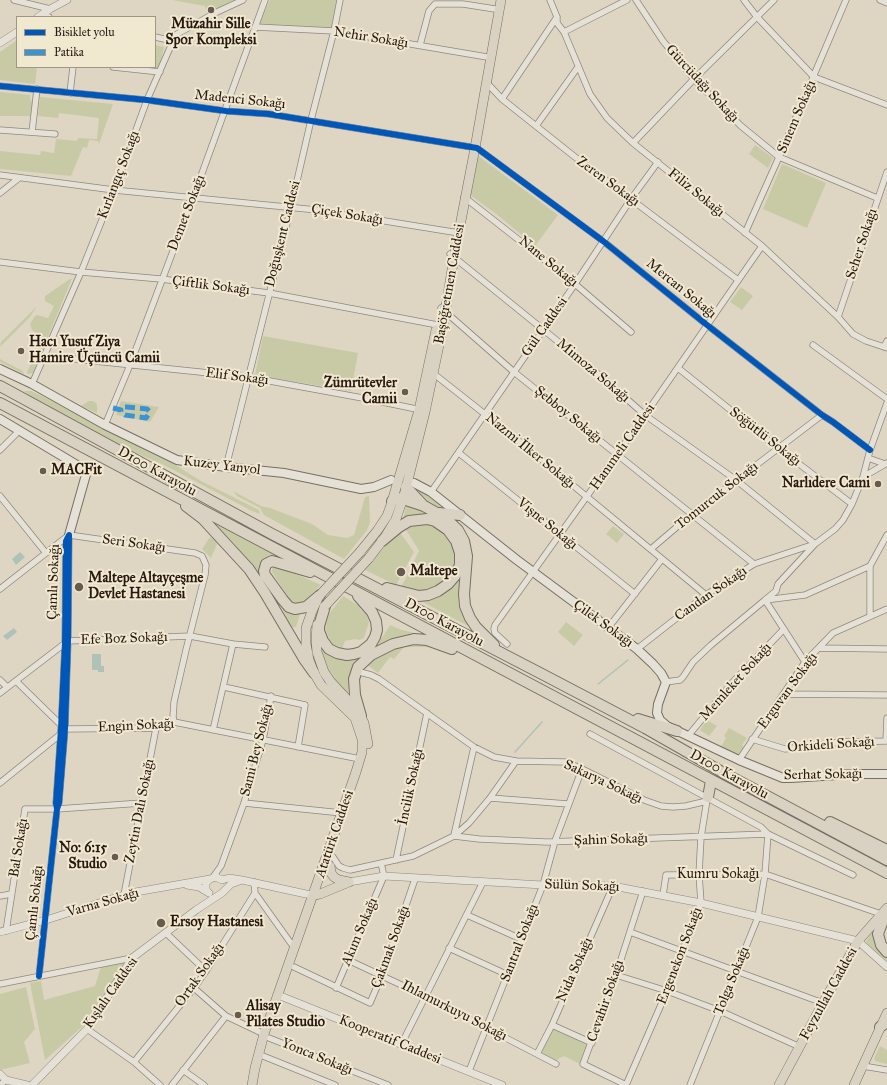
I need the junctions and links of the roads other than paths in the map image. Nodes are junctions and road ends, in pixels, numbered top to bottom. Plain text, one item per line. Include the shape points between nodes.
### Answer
1 (14, 0) edge
2 (67, 0) edge
3 (243, 0) edge
4 (265, 0) edge
5 (340, 0) edge
6 (501, 0) edge
7 (550, 0) edge
8 (627, 0) edge
9 (636, 0) edge
10 (744, 0) edge
11 (774, 0) edge
12 (846, 0) edge
13 (880, 0) edge
14 (887, 3) edge
15 (496, 4) edge
16 (50, 9) junction
17 (40, 16) edge
18 (557, 17) junction
19 (757, 17) junction
20 (256, 27) junction
21 (334, 31) junction
22 (564, 32) junction
23 (16, 33) edge
24 (156, 37) edge
25 (173, 41) junction
26 (0, 43) edge
27 (420, 45) junction
28 (486, 57) junction
29 (73, 68) edge
30 (122, 68) edge
31 (578, 68) junction
32 (160, 72) junction
33 (814, 77) junction
34 (694, 80) junction
35 (484, 81) junction
36 (0, 86) edge
37 (37, 89) junction
38 (70, 93) junction
39 (502, 99) junction
40 (147, 100) junction
41 (887, 105) edge
42 (226, 111) junction
43 (310, 120) junction
44 (536, 126) junction
45 (0, 130) edge
46 (32, 132) junction
47 (55, 134) dead end
48 (634, 143) junction
49 (473, 147) junction
50 (780, 157) junction
51 (658, 162) junction
52 (887, 172) edge
53 (0, 176) edge
54 (19, 178) junction
55 (114, 190) junction
56 (0, 193) edge
57 (464, 196) junction
58 (193, 198) junction
59 (877, 198) junction
60 (632, 199) junction
61 (291, 207) junction
62 (457, 232) junction
63 (745, 233) junction
64 (603, 241) junction
65 (762, 246) junction
66 (452, 256) junction
67 (0, 262) edge
68 (81, 272) junction
69 (161, 279) junction
70 (738, 280) junction
71 (575, 284) junction
72 (269, 293) junction
73 (443, 310) junction
74 (838, 317) junction
75 (707, 325) junction
76 (440, 326) junction
77 (543, 330) junction
78 (631, 332) dead end
79 (887, 340) edge
80 (813, 345) dead end
81 (886, 348) edge
82 (46, 356) junction
83 (130, 365) junction
84 (678, 368) junction
85 (0, 369) edge
86 (514, 372) junction
87 (434, 374) junction
88 (248, 377) junction
89 (32, 384) junction
90 (0, 386) edge
91 (887, 399) edge
92 (0, 403) edge
93 (887, 403) edge
94 (0, 407) edge
95 (12, 409) junction
96 (422, 411) junction
97 (485, 414) junction
98 (822, 414) junction
99 (645, 415) junction
100 (0, 419) edge
101 (105, 424) junction
102 (20, 430) junction
103 (778, 448) junction
104 (0, 450) edge
105 (870, 450) junction
106 (459, 453) junction
107 (618, 455) junction
108 (868, 458) junction
109 (886, 463) edge
110 (226, 467) junction
111 (863, 476) junction
112 (391, 480) dead end
113 (736, 480) junction
114 (410, 485) junction
115 (168, 491) junction
116 (431, 492) junction
117 (0, 496) edge
118 (587, 497) junction
119 (403, 499) junction
120 (392, 502) junction
121 (852, 504) junction
122 (424, 506) junction
123 (439, 513) junction
124 (692, 514) junction
125 (460, 515) junction
126 (69, 535) junction
127 (560, 535) junction
128 (887, 536) edge
129 (382, 541) junction
130 (815, 544) junction
131 (651, 549) junction
132 (46, 553) junction
133 (662, 560) junction
134 (754, 564) junction
135 (870, 566) junction
136 (534, 573) junction
137 (332, 579) junction
138 (370, 584) junction
139 (349, 588) junction
140 (0, 589) edge
141 (635, 594) junction
142 (706, 595) junction
143 (320, 596) junction
144 (765, 600) junction
145 (325, 606) junction
146 (887, 609) edge
147 (870, 615) junction
148 (608, 628) junction
149 (784, 629) junction
150 (190, 636) junction
151 (67, 642) junction
152 (233, 644) junction
153 (507, 644) dead end
154 (265, 647) dead end
155 (819, 648) junction
156 (637, 649) junction
157 (887, 649) edge
158 (505, 655) junction
159 (489, 661) junction
160 (805, 662) junction
161 (356, 671) junction
162 (314, 673) junction
163 (0, 680) edge
164 (16, 681) junction
165 (666, 682) junction
166 (7, 687) junction
167 (224, 687) junction
168 (0, 693) edge
169 (784, 694) junction
170 (271, 696) junction
171 (887, 696) edge
172 (609, 710) junction
173 (427, 713) junction
174 (361, 716) junction
175 (887, 718) edge
176 (174, 722) junction
177 (63, 728) junction
178 (156, 728) junction
179 (214, 730) junction
180 (676, 731) junction
181 (61, 734) junction
182 (590, 734) dead end
183 (688, 736) junction
184 (752, 739) junction
185 (262, 740) junction
186 (886, 741) edge
187 (298, 747) junction
188 (474, 747) junction
189 (360, 759) junction
190 (739, 760) junction
191 (516, 761) junction
192 (582, 769) junction
193 (887, 774) edge
194 (711, 781) junction
195 (0, 783) edge
196 (754, 788) junction
197 (490, 798) junction
198 (707, 799) junction
199 (142, 803) junction
200 (244, 803) junction
201 (568, 804) junction
202 (57, 809) junction
203 (342, 814) junction
204 (768, 834) junction
205 (454, 836) junction
206 (701, 837) junction
207 (555, 842) junction
208 (887, 850) edge
209 (333, 857) junction
210 (396, 860) junction
211 (887, 860) edge
212 (381, 863) junction
213 (330, 866) junction
214 (887, 873) edge
215 (699, 874) junction
216 (765, 874) junction
217 (853, 875) dead end
218 (384, 876) junction
219 (216, 879) junction
220 (415, 879) junction
221 (242, 880) junction
222 (254, 882) junction
223 (349, 882) junction
224 (483, 882) junction
225 (183, 884) junction
226 (543, 885) junction
227 (613, 886) junction
228 (318, 891) junction
229 (643, 891) junction
230 (208, 892) junction
231 (254, 892) junction
232 (220, 893) junction
233 (12, 894) junction
234 (124, 895) junction
235 (663, 895) junction
236 (0, 896) edge
237 (701, 903) junction
238 (196, 910) junction
239 (885, 912) edge
240 (467, 915) junction
241 (758, 917) junction
242 (46, 920) junction
243 (3, 932) edge
244 (630, 932) junction
245 (166, 933) junction
246 (521, 939) junction
247 (858, 942) junction
248 (295, 948) junction
249 (449, 948) junction
250 (683, 952) junction
251 (887, 952) edge
252 (132, 958) junction
253 (348, 960) junction
254 (294, 967) junction
255 (887, 967) edge
256 (206, 971) junction
257 (736, 972) junction
258 (382, 975) junction
259 (508, 975) junction
260 (616, 975) junction
261 (39, 976) junction
262 (0, 984) edge
263 (194, 988) junction
264 (336, 988) junction
265 (667, 991) junction
266 (280, 995) junction
267 (425, 996) junction
268 (823, 1003) junction
269 (720, 1011) junction
270 (887, 1013) edge
271 (226, 1016) junction
272 (552, 1024) junction
273 (884, 1025) edge
274 (487, 1028) junction
275 (87, 1029) junction
276 (266, 1036) junction
277 (592, 1043) junction
278 (401, 1045) junction
279 (800, 1048) junction
280 (537, 1054) junction
281 (263, 1056) junction
282 (134, 1062) junction
283 (556, 1064) dead end
284 (862, 1066) junction
285 (183, 1070) junction
286 (887, 1070) edge
287 (469, 1071) junction
288 (0, 1074) edge
289 (151, 1078) junction
290 (3, 1082) edge
291 (16, 1084) edge
292 (27, 1085) edge
293 (32, 1085) edge
294 (148, 1085) edge
295 (160, 1085) edge
296 (172, 1085) edge
297 (204, 1085) edge
298 (252, 1085) edge
299 (257, 1085) edge
300 (335, 1085) edge
301 (388, 1085) edge
302 (502, 1085) edge
303 (626, 1085) edge
304 (690, 1085) edge
305 (779, 1085) edge
306 (854, 1085) edge

1 - 16 street
2 - 16 street
3 - 25 street, Kırlangıç Sokağı via 178,34
4 - 20 street, Demet Sokağı
5 - 21 street, Doğuşkent Caddesi
6 - 35 main road, Başöğretmen Caddesi
7 - 18 street, Filiz Sokağı
8 - 22 street
9 - 34 street, Gürcüdağı Sokağı via 662,41
10 - 19 street
11 - 19 street
12 - 33 street, Sinem Sokağı
13 - 14 street
15 - 27 street via 435,4 430,11
15 - 28 main road, Başöğretmen Caddesi
16 - 17 street
18 - 22 street, Filiz Sokağı via 557,23
18 - 39 street
19 - 33 street
19 - 34 street
20 - 21 street, Nehir Sokağı
20 - 42 street, Demet Sokağı
21 - 27 street, Nehir Sokağı
21 - 43 street, Doğuşkent Caddesi
22 - 31 street, Filiz Sokağı
23 - 26 street
24 - 25 street
25 - 32 street, Kırlangıç Sokağı
27 - 28 street, Nehir Sokağı
28 - 35 main road, Başöğretmen Caddesi
29 - 38 street
30 - 32 street
31 - 44 street
31 - 48 street, Filiz Sokağı via 590,94 607,118
32 - 40 street, Kırlangıç Sokağı
33 - 41 street
33 - 50 street, Sinem Sokağı
34 - 48 street
34 - 50 street, Gürcüdağı Sokağı via 741,126
35 - 39 street, Zeren Sokağı
35 - 49 main road, Başöğretmen Caddesi
36 - 37 street, Madenci Sokağı
37 - 38 street, Madenci Sokağı
37 - 46 street
38 - 40 street, Madenci Sokağı
39 - 44 street, Zeren Sokağı
40 - 42 street, Madenci Sokağı
40 - 55 street, Kırlangıç Sokağı
42 - 43 street, Madenci Sokağı
42 - 58 street, Demet Sokağı
43 - 49 street, Madenci Sokağı
43 - 61 street, Doğuşkent Caddesi
44 - 60 street, Zeren Sokağı
45 - 46 street
46 - 47 street
48 - 51 street, Filiz Sokağı
49 - 57 main road, Başöğretmen Caddesi
49 - 64 street, Mercan Sokağı
50 - 59 street, Gürcüdağı Sokağı
50 - 63 street, Sinem Sokağı
51 - 60 street, Gül Caddesi
51 - 63 street, Filiz Sokağı
52 - 59 street, Seher Sokağı
53 - 54 street, Çiçek Sokağı
54 - 55 street, Çiçek Sokağı
54 - 56 street
55 - 58 street, Çiçek Sokağı
55 - 68 street, Kırlangıç Sokağı
57 - 62 main road, Başöğretmen Caddesi
57 - 71 street, Nane Sokağı
58 - 61 street, Çiçek Sokağı
58 - 69 street, Demet Sokağı
59 - 74 street, Seher Sokağı
60 - 64 street, Gül Caddesi
60 - 70 street, Zeren Sokağı
61 - 62 street, Çiçek Sokağı
61 - 72 street, Doğuşkent Caddesi
62 - 66 main road, Başöğretmen Caddesi
63 - 65 street, Filiz Sokağı
64 - 71 street, Gül Caddesi
64 - 75 street, Mercan Sokağı
65 - 70 street, Hanımeli Caddesi
65 - 74 street, Filiz Sokağı
66 - 73 main road, Başöğretmen Caddesi
66 - 77 street, Mimoza Sokağı
67 - 68 street, Çiftlik Sokağı
68 - 69 street, Çiftlik Sokağı
68 - 82 street, Kırlangıç Sokağı
69 - 72 street, Çiftlik Sokağı
69 - 83 street, Demet Sokağı
70 - 75 street, Hanımeli Caddesi
71 - 77 street, Gül Caddesi
71 - 78 street, Nane Sokağı
72 - 76 street, Çiftlik Sokağı
72 - 88 street, Doğuşkent Caddesi
73 - 76 main road, Başöğretmen Caddesi
73 - 86 street, Şebboy Sokağı
74 - 81 street, Filiz Sokağı via 853,334
75 - 84 street, Hanımeli Caddesi
75 - 98 street, Mercan Sokağı
76 - 87 main road, Başöğretmen Caddesi
76 - 96 main road, Başöğretmen Caddesi
77 - 86 street, Gül Caddesi
77 - 99 street, Mimoza Sokağı
79 - 81 street
80 - 91 street
82 - 83 street, Elif Sokağı
82 - 89 street, Kırlangıç Sokağı
83 - 88 street, Elif Sokağı
83 - 101 street, Demet Sokağı
84 - 99 street, Hanımeli Caddesi
84 - 103 street, Söğütlü Sokağı
85 - 89 main road, Kuzey Yanyol
86 - 97 street, Gül Caddesi
86 - 107 street, Şebboy Sokağı
87 - 96 main road, Başöğretmen Caddesi
87 - 97 street, Nazmi İlker Sokağı
88 - 96 street, Elif Sokağı via 368,398
88 - 110 street, Doğuşkent Caddesi
89 - 101 main road, Kuzey Yanyol
90 - 138 highway, D100 Karayolu via 333,567
92 - 95 highway, D100 Karayolu
93 - 105 street, Candan Sokağı
94 - 95 highway
95 - 115 highway, D100 Karayolu
96 - 114 main road, Başöğretmen Caddesi
96 - 120 main road, Başöğretmen Caddesi
97 - 106 street, Gül Caddesi
97 - 118 street, Nazmi İlker Sokağı
98 - 103 street, Tomurcuk Sokağı
98 - 105 street, Mercan Sokağı
99 - 107 street, Hanımeli Caddesi
99 - 113 street, Mimoza Sokağı
100 - 102 main road, Çamlı Sokağı
101 - 110 main road, Kuzey Yanyol via 177,460
102 - 104 street
102 - 126 main road, Çamlı Sokağı via 88,471
103 - 113 street, Tomurcuk Sokağı
103 - 121 street, Söğütlü Sokağı
105 - 108 street, Candan Sokağı
106 - 116 street, Gül Caddesi
106 - 127 street, Vişne Sokağı
107 - 118 street, Hanımeli Caddesi
107 - 124 street, Şebboy Sokağı
108 - 109 street
108 - 111 street, Candan Sokağı
109 - 111 street
110 - 112 main road, Kuzey Yanyol via 284,473 361,489
111 - 121 street, Candan Sokağı
113 - 124 street, Tomurcuk Sokağı
113 - 130 street, Mimoza Sokağı
114 - 116 main road, Çilek Sokağı
114 - 119 main road, Başöğretmen Caddesi
114 - 122 highway
115 - 137 highway, D100 Karayolu
115 - 162 highway via 203,519 249,569
116 - 125 main road, Çilek Sokağı
117 - 132 street
118 - 127 street, Hanımeli Caddesi
118 - 131 street, Nazmi İlker Sokağı
119 - 120 highway via 396,498
119 - 122 highway
119 - 129 main road, Başöğretmen Caddesi via 396,519
120 - 143 main road, Başöğretmen Caddesi, bridge via 384,522
121 - 130 street, Candan Sokağı via 835,529
122 - 123 highway
123 - 125 highway
123 - 158 highway via 454,525 464,541 468,559 464,599 470,618 483,635
124 - 131 street, Tomurcuk Sokağı
124 - 134 street, Şebboy Sokağı
125 - 136 main road, Çilek Sokağı
126 - 132 street
126 - 150 street, Seri Sokağı via 202,556 206,565 205,575
126 - 151 street, Çamlı Sokağı
127 - 136 street, Hanımeli Caddesi
127 - 141 street, Vişne Sokağı
128 - 135 street
129 - 138 highway via 409,521 435,521 448,530 456,541 460,553 458,570 448,584 428,595 414,595
129 - 145 main road, Başöğretmen Caddesi, bridge
130 - 134 street, Candan Sokağı
130 - 144 street, Candan Sokağı via 778,584 776,592
131 - 133 street, Nazmi İlker Sokağı
132 - 140 street
133 - 141 street
133 - 142 street, Nazmi İlker Sokağı
134 - 142 street, Candan Sokağı
135 - 144 street via 805,595
135 - 147 street
136 - 148 main road, Çilek Sokağı
136 - 153 street, Hanımeli Caddesi via 494,628 495,633
137 - 139 highway, D100 Karayolu
137 - 143 highway via 276,561 266,564 265,575 289,607 306,607
138 - 158 highway, D100 Karayolu
139 - 145 highway via 370,608 376,621 375,637 368,647 361,652 347,655 329,649 319,631
139 - 159 highway, D100 Karayolu
141 - 148 street
142 - 156 street, Candan Sokağı
143 - 162 main road, Atatürk Caddesi via 315,602 306,633 307,652
144 - 149 street
144 - 165 street, Candan Sokağı via 710,645 680,680
145 - 174 main road, Atatürk Caddesi via 316,631 319,658 326,677
146 - 147 street, Erguvan Sokağı
147 - 155 street, Erguvan Sokağı via 833,633
148 - 156 main road, Çilek Sokağı
149 - 160 street
149 - 183 street, Memleket Sokağı via 732,683
150 - 151 street, Efe Boz Sokağı
150 - 152 street, Efe Boz Sokağı
150 - 176 street via 174,702
151 - 164 street, Efe Boz Sokağı
151 - 177 street, Çamlı Sokağı
152 - 154 street, Efe Boz Sokağı
152 - 167 street
155 - 157 street
155 - 160 street, Erguvan Sokağı
156 - 165 main road, Çilek Sokağı
158 - 172 highway, D100 Karayolu
159 - 161 highway via 432,641 414,638 399,642 367,658
159 - 194 highway, D100 Karayolu
160 - 169 street, Erguvan Sokağı
161 - 173 street, Sakarya Sokağı via 379,679
161 - 174 highway via 354,688
162 - 189 main road, Atatürk Caddesi via 321,684 355,718 362,739
163 - 166 street
164 - 166 street, Efe Boz Sokağı
164 - 177 street
165 - 180 main road via 657,713 660,720
166 - 168 street, Efe Boz Sokağı
167 - 170 street
167 - 179 street
169 - 171 street
169 - 184 street, Erguvan Sokağı
170 - 185 street, Sami Bey Sokağı
170 - 187 street via 305,704
172 - 180 highway
172 - 196 highway, D100 Karayolu
173 - 188 street, Sakarya Sokağı
173 - 210 street, İncilik Sokağı
174 - 209 main road, Atatürk Caddesi via 368,738 367,756
175 - 186 street
176 - 178 street, Engin Sokağı
176 - 179 street, Engin Sokağı
177 - 178 street, Engin Sokağı
177 - 181 street
177 - 202 street, Çamlı Sokağı
178 - 199 street, Zeytin Dalı Sokağı
179 - 185 street, Engin Sokağı
180 - 183 main road
181 - 195 street
181 - 202 street, Çamlı Sokağı
182 - 198 street
183 - 190 main road
184 - 186 street, Orkideli Sokağı via 785,750 842,742
184 - 190 street, Erguvan Sokağı
185 - 187 street, Engin Sokağı
185 - 200 street, Sami Bey Sokağı
187 - 189 street, Engin Sokağı
188 - 191 street, Sakarya Sokağı via 494,757
188 - 205 street
189 - 203 main road, Atatürk Caddesi
190 - 193 main road, Serhat Sokağı via 783,778
191 - 192 street, Sakarya Sokağı via 560,761
191 - 197 street
192 - 198 street, Sakarya Sokağı via 661,806 686,806
192 - 201 street, Santral Sokağı
194 - 198 highway
194 - 214 highway, D100 Karayolu
196 - 208 highway via 804,809
196 - 211 highway, D100 Karayolu
197 - 201 street
197 - 205 street
198 - 204 street via 761,827
198 - 206 street, Ergenekon Sokağı
199 - 202 street, Bal Sokağı
199 - 234 street, Zeytin Dalı Sokağı
200 - 203 street, Sami Bey Sokağı
200 - 219 street, Sami Bey Sokağı
201 - 207 street, Santral Sokağı
202 - 233 street, Bal Sokağı via 25,809
202 - 242 street, Çamlı Sokağı
203 - 228 main road, Atatürk Caddesi
204 - 206 street, Şahin Sokağı
204 - 216 street
204 - 217 street
205 - 207 street, Şahin Sokağı
205 - 210 street via 413,856
206 - 207 street, Şahin Sokağı
206 - 215 street, Ergenekon Sokağı
207 - 226 street, Santral Sokağı
209 - 212 street via 338,865 346,870
209 - 213 main road, Atatürk Caddesi
210 - 212 street
212 - 218 street
213 - 223 main road via 333,876
213 - 228 main road, Atatürk Caddesi
215 - 216 street, Kumru Sokağı
215 - 235 street, Kumru Sokağı via 666,875
215 - 237 street, Ergenekon Sokağı
216 - 239 street, Kumru Sokağı
216 - 241 street, Tolga Sokağı
218 - 220 street, Sülün Sokağı
218 - 223 street, Sülün Sokağı
218 - 253 street, Akım Sokağı
219 - 221 street, Varna Sokağı
219 - 225 street, Varna Sokağı
219 - 230 street via 206,885
219 - 232 street via 224,886
220 - 224 street, Sülün Sokağı
220 - 258 street, Çakmak Sokağı
221 - 222 street
221 - 232 street, Kışlalı Caddesi via 235,881
222 - 228 street via 306,894
222 - 231 street
223 - 228 main road
224 - 226 street, Sülün Sokağı
224 - 240 street
225 - 230 street via 199,887
225 - 234 street, Varna Sokağı
226 - 227 street, Sülün Sokağı
226 - 246 street, Santral Sokağı
227 - 229 street, Sülün Sokağı
227 - 272 street, Nida Sokağı
228 - 248 main road, Atatürk Caddesi
228 - 254 main road, Atatürk Caddesi
229 - 235 street, Sülün Sokağı
229 - 244 street, Cevahir Sokağı
230 - 232 street via 212,896
230 - 238 street, Kışlalı Caddesi
231 - 248 street
231 - 256 street, Ortak Sokağı
232 - 238 street, Kışlalı Caddesi
233 - 236 street
233 - 243 street, Bal Sokağı
234 - 242 street, Varna Sokağı
235 - 237 street, Sülün Sokağı
237 - 241 street, Sülün Sokağı
237 - 250 street, Ergenekon Sokağı
238 - 245 street, Kışlalı Caddesi
239 - 247 main road, Feyzullah Caddesi
239 - 251 highway via 878,934 881,945
240 - 246 street
240 - 249 street
241 - 247 street, Sülün Sokağı
241 - 257 street, Tolga Sokağı
242 - 243 street, Varna Sokağı
242 - 261 street, Çamlı Sokağı
244 - 250 street
244 - 260 street, Cevahir Sokağı
245 - 252 street, Kışlalı Caddesi
245 - 256 street
246 - 259 street, Santral Sokağı
247 - 255 street
247 - 268 main road, Feyzullah Caddesi
248 - 266 main road, Atatürk Caddesi
249 - 259 street
249 - 267 street
250 - 257 street
250 - 265 street, Ergenekon Sokağı
252 - 261 street
252 - 275 street, Kışlalı Caddesi
253 - 258 street, Ihlamurkuyu Sokağı
253 - 264 street, Akım Sokağı
254 - 264 street, Çakmak Sokağı
254 - 266 main road, Atatürk Caddesi
256 - 263 street, Ortak Sokağı
257 - 268 street
257 - 269 street, Tolga Sokağı
258 - 264 street, Çakmak Sokağı via 370,1003
258 - 267 street, Ihlamurkuyu Sokağı
259 - 274 street, Santral Sokağı
260 - 265 street
260 - 277 street, Cevahir Sokağı
261 - 262 street
263 - 271 street, Yonca Sokağı
263 - 282 street, Ortak Sokağı
265 - 269 street
265 - 303 street, Ergenekon Sokağı
266 - 276 main road, Atatürk Caddesi
266 - 278 street, Kooperatif Caddesi
267 - 274 street, Ihlamurkuyu Sokağı
267 - 278 street
268 - 279 main road, Feyzullah Caddesi
269 - 279 street
269 - 304 street, Tolga Sokağı
270 - 273 main road
271 - 276 street, Yonca Sokağı
271 - 285 street
272 - 277 street
272 - 280 street, Nida Sokağı
273 - 284 main road
274 - 280 street, Ihlamurkuyu Sokağı
274 - 287 street, Santral Sokağı
275 - 282 street
275 - 293 street, Kışlalı Caddesi
276 - 281 main road, Atatürk Caddesi
276 - 298 main road, Atatürk Caddesi
276 - 301 street, Yonca Sokağı
277 - 303 street, Cevahir Sokağı via 583,1064
278 - 287 street, Kooperatif Caddesi
279 - 305 main road, Feyzullah Caddesi
280 - 283 street, Ihlamurkuyu Sokağı
281 - 299 main road, Atatürk Caddesi
281 - 300 street
282 - 289 street
284 - 286 street
284 - 306 main road
285 - 296 street
285 - 297 street
287 - 302 street, Kooperatif Caddesi
288 - 290 street
289 - 294 street
289 - 295 street
290 - 291 street
291 - 292 street

